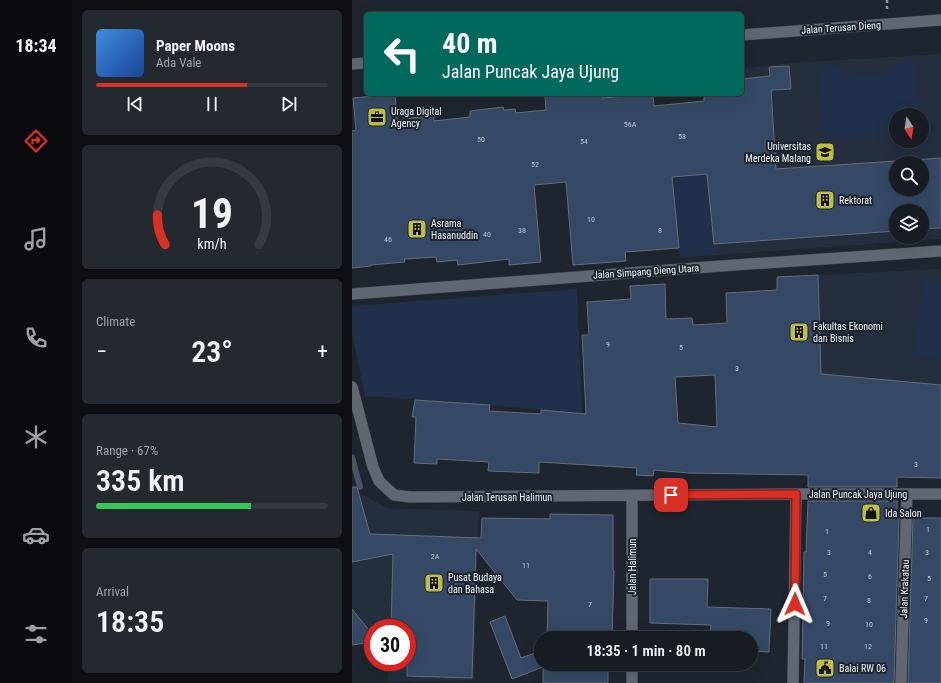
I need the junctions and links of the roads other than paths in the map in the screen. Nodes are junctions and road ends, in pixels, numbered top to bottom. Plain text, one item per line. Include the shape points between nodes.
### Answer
1 (941, 20) edge
2 (744, 35) edge
3 (364, 63) edge
4 (352, 64) edge
5 (941, 251) edge
6 (352, 294) edge
7 (352, 387) edge
8 (796, 494) junction
9 (907, 494) junction
10 (941, 494) edge
11 (632, 496) junction
12 (632, 631) edge
13 (632, 671) edge
14 (632, 683) edge
15 (793, 683) edge
16 (902, 683) edge

1 - 2 street, Jalan Terusan Dieng
3 - 4 street
5 - 6 street, Jalan Simpang Dieng Utara
7 - 11 street, Jalan Terusan Halimun via 373,467 379,481 394,495
8 - 9 street, Jalan Puncak Jaya Ujung
8 - 11 street, Jalan Puncak Jaya Ujung
8 - 15 street
9 - 10 street, Jalan Puncak Jaya Ujung
9 - 16 street, Jalan Krakatau
11 - 12 street, Jalan Halimun
13 - 14 street

